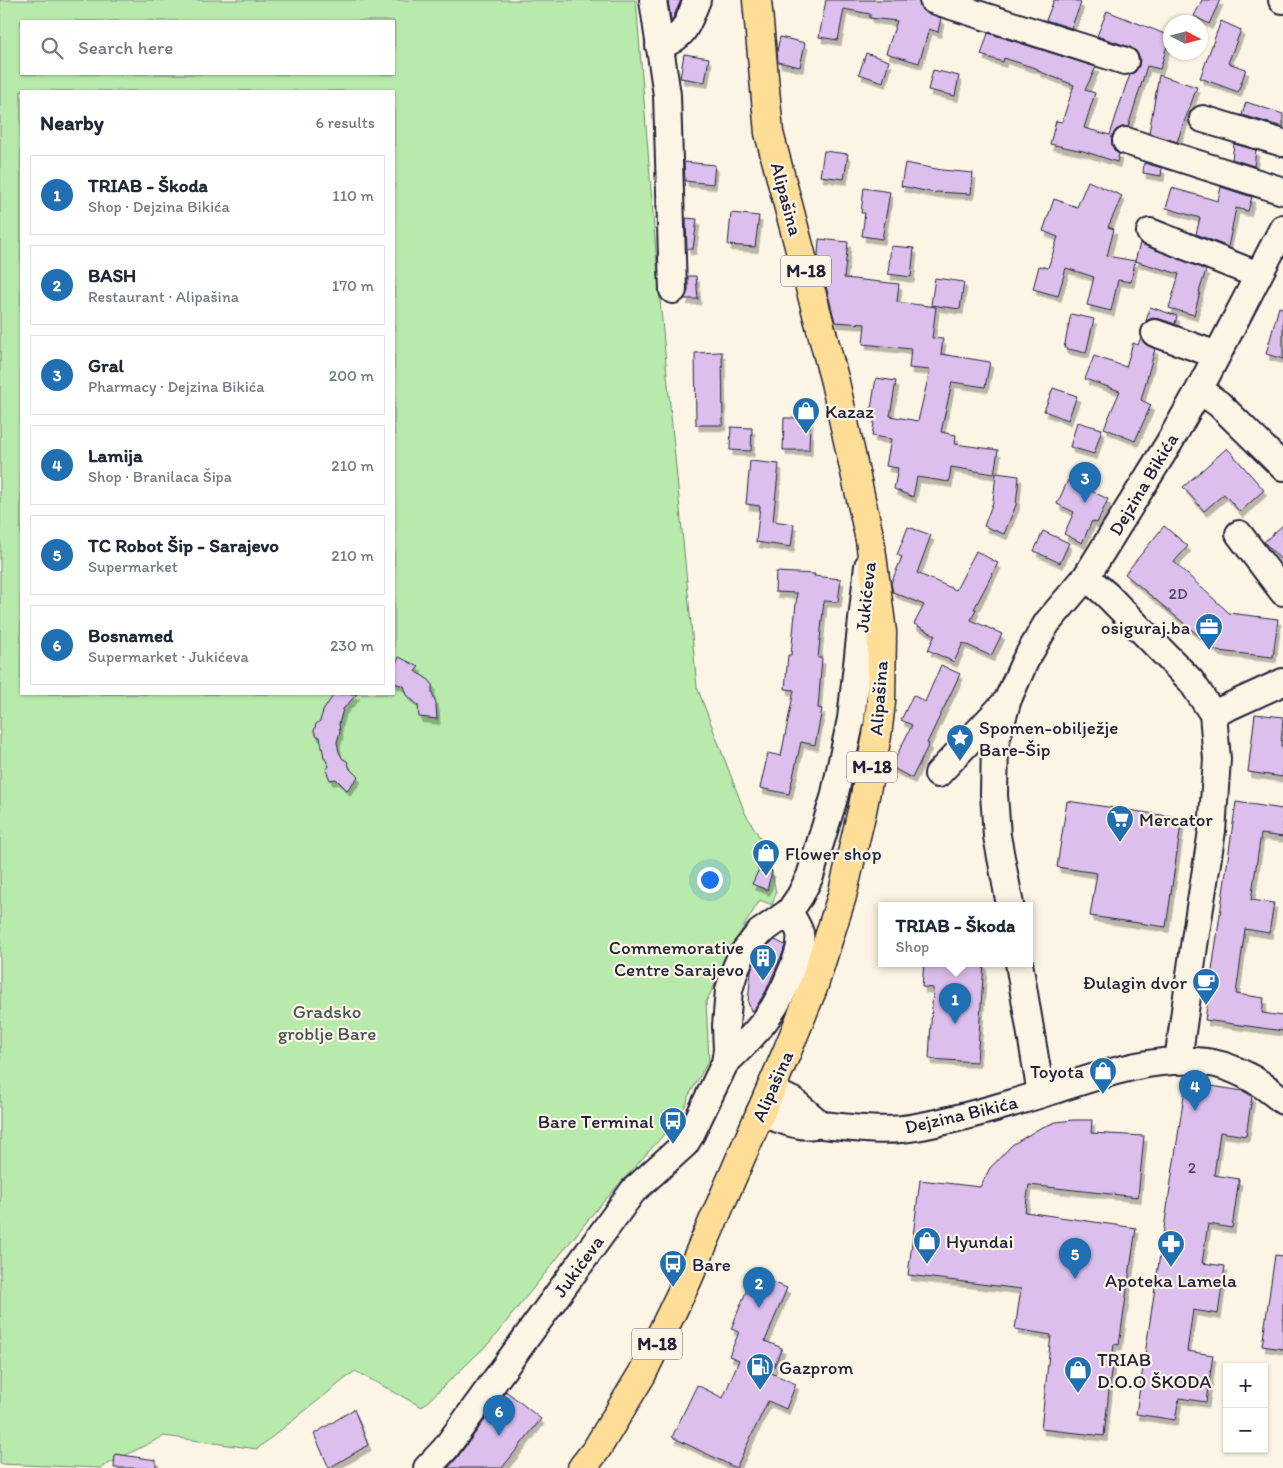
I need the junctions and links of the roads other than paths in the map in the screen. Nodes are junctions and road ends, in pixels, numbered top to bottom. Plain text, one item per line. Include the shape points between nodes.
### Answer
1 (653, 0) edge
2 (696, 0) edge
3 (757, 0) edge
4 (933, 0) edge
5 (659, 46) junction
6 (1125, 61) dead end
7 (1203, 119) dead end
8 (1126, 141) dead end
9 (1283, 143) edge
10 (1283, 191) edge
11 (1283, 228) edge
12 (1150, 232) dead end
13 (1258, 275) junction
14 (673, 290) dead end
15 (1155, 333) dead end
16 (1217, 355) junction
17 (1199, 390) junction
18 (1283, 467) edge
19 (1239, 534) dead end
20 (870, 540) junction
21 (1086, 577) junction
22 (1283, 592) edge
23 (1283, 682) edge
24 (1008, 699) junction
25 (1213, 714) junction
26 (938, 774) dead end
27 (1009, 902) edge
28 (789, 912) junction
29 (1020, 967) edge
30 (1178, 1061) junction
31 (725, 1063) junction
32 (1040, 1094) junction
33 (765, 1101) junction
34 (1283, 1101) edge
35 (427, 1468) edge
36 (582, 1468) edge

1 - 5 street
2 - 5 street via 683,33
3 - 20 main road, Alipašina / M-18 via 769,133 835,382
4 - 6 street
5 - 14 street via 668,94
7 - 9 street
8 - 10 street
11 - 13 street, Dejzina Bikića
12 - 13 street
13 - 16 street, Dejzina Bikića
15 - 16 street
16 - 17 street, Dejzina Bikića
17 - 18 street via 1219,404
17 - 21 street, Dejzina Bikića
19 - 22 street
20 - 28 street, Jukićeva via 851,719 836,790 810,876
20 - 33 main road, Alipašina / M-18 via 882,640 881,702 870,778 844,886 813,988
21 - 24 street, Dejzina Bikića via 1048,623 1025,661
21 - 25 street via 1190,681
23 - 25 street
24 - 26 street
24 - 27 street, Dejzina Bikića via 995,744 994,794 997,836
25 - 30 street via 1217,759 1212,831
28 - 31 street, Jukićeva via 759,933 741,956 735,970 728,990
28 - 31 street, Jukićeva via 800,932 800,945 788,983 762,1026
29 - 32 street, Dejzina Bikića
30 - 32 street, Dejzina Bikića via 1109,1072
30 - 34 street, Dejzina Bikića via 1207,1062 1236,1070 1265,1086
31 - 35 street, Jukićeva via 685,1144 634,1191 445,1449
32 - 33 street, Dejzina Bikića via 915,1128 866,1130 820,1124 801,1126
33 - 36 main road, Alipašina / M-18 via 687,1281 642,1374

